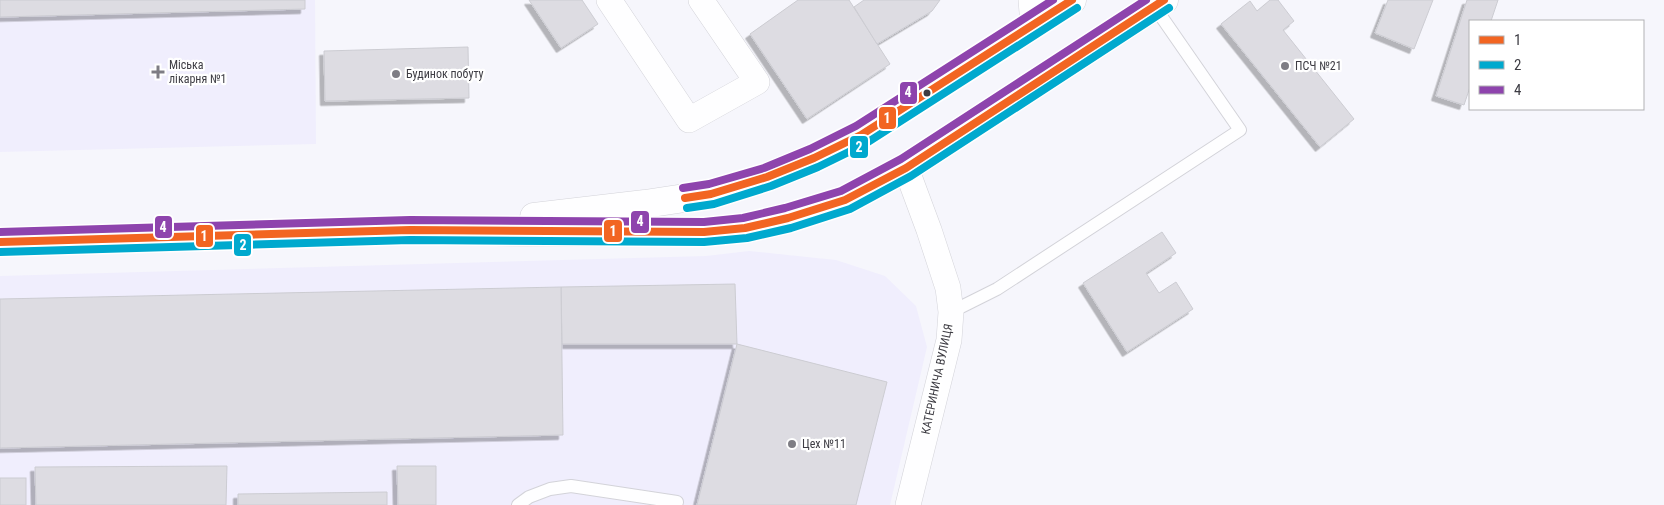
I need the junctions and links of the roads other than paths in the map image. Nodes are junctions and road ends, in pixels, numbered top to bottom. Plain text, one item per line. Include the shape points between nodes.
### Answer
1 (609, 0) edge
2 (701, 0) edge
3 (1072, 0) edge
4 (1159, 3) edge
5 (1032, 12) edge
6 (906, 168) junction
7 (410, 230) junction
8 (0, 242) edge
9 (951, 312) junction
10 (518, 505) edge
11 (676, 505) edge
12 (908, 505) edge

1 - 2 street via 689,120 757,82
3 - 5 main road
4 - 6 main road
4 - 9 lane via 1240,130 998,289
5 - 7 main road via 860,135 767,177 712,194
6 - 7 main road via 845,200 745,228 694,232
6 - 9 street, КАТЕРИНИЧА ВУЛИЦЯ via 948,288
7 - 8 main road
9 - 12 street, КАТЕРИНИЧА ВУЛИЦЯ via 949,340
10 - 11 lane via 528,497 550,489 571,486 677,502

